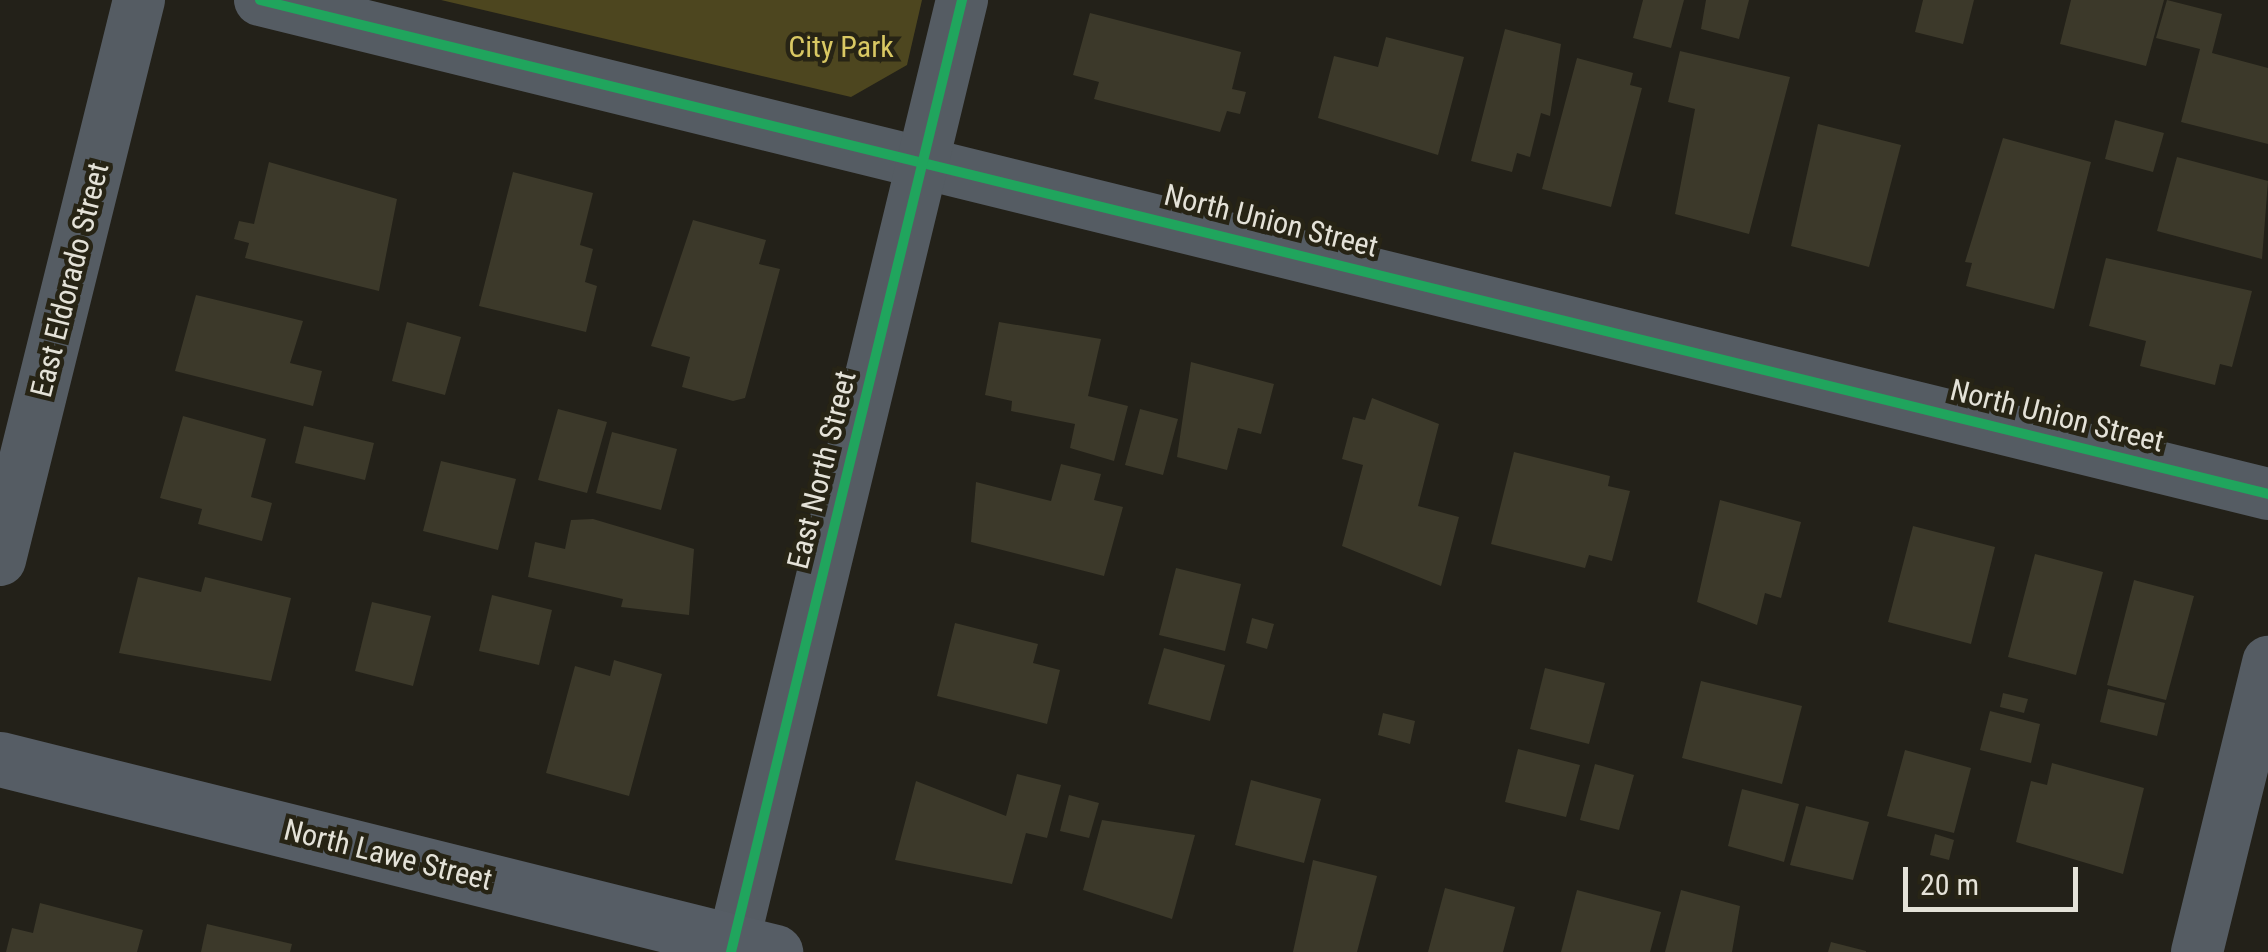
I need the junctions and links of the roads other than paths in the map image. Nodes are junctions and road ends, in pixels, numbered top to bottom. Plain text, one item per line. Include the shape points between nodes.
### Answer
1 (139, 0) edge
2 (260, 0) edge
3 (962, 0) edge
4 (924, 160) junction
5 (2268, 494) edge
6 (0, 560) edge
7 (2268, 662) edge
8 (0, 759) edge
9 (747, 949) edge
10 (2196, 952) edge

1 - 6 street, East Eldorado Street
2 - 4 street, North Union Street
3 - 4 street, East North Street
4 - 5 street, North Union Street
4 - 9 street, East North Street
7 - 10 street
8 - 9 main road, North Lawe Street

